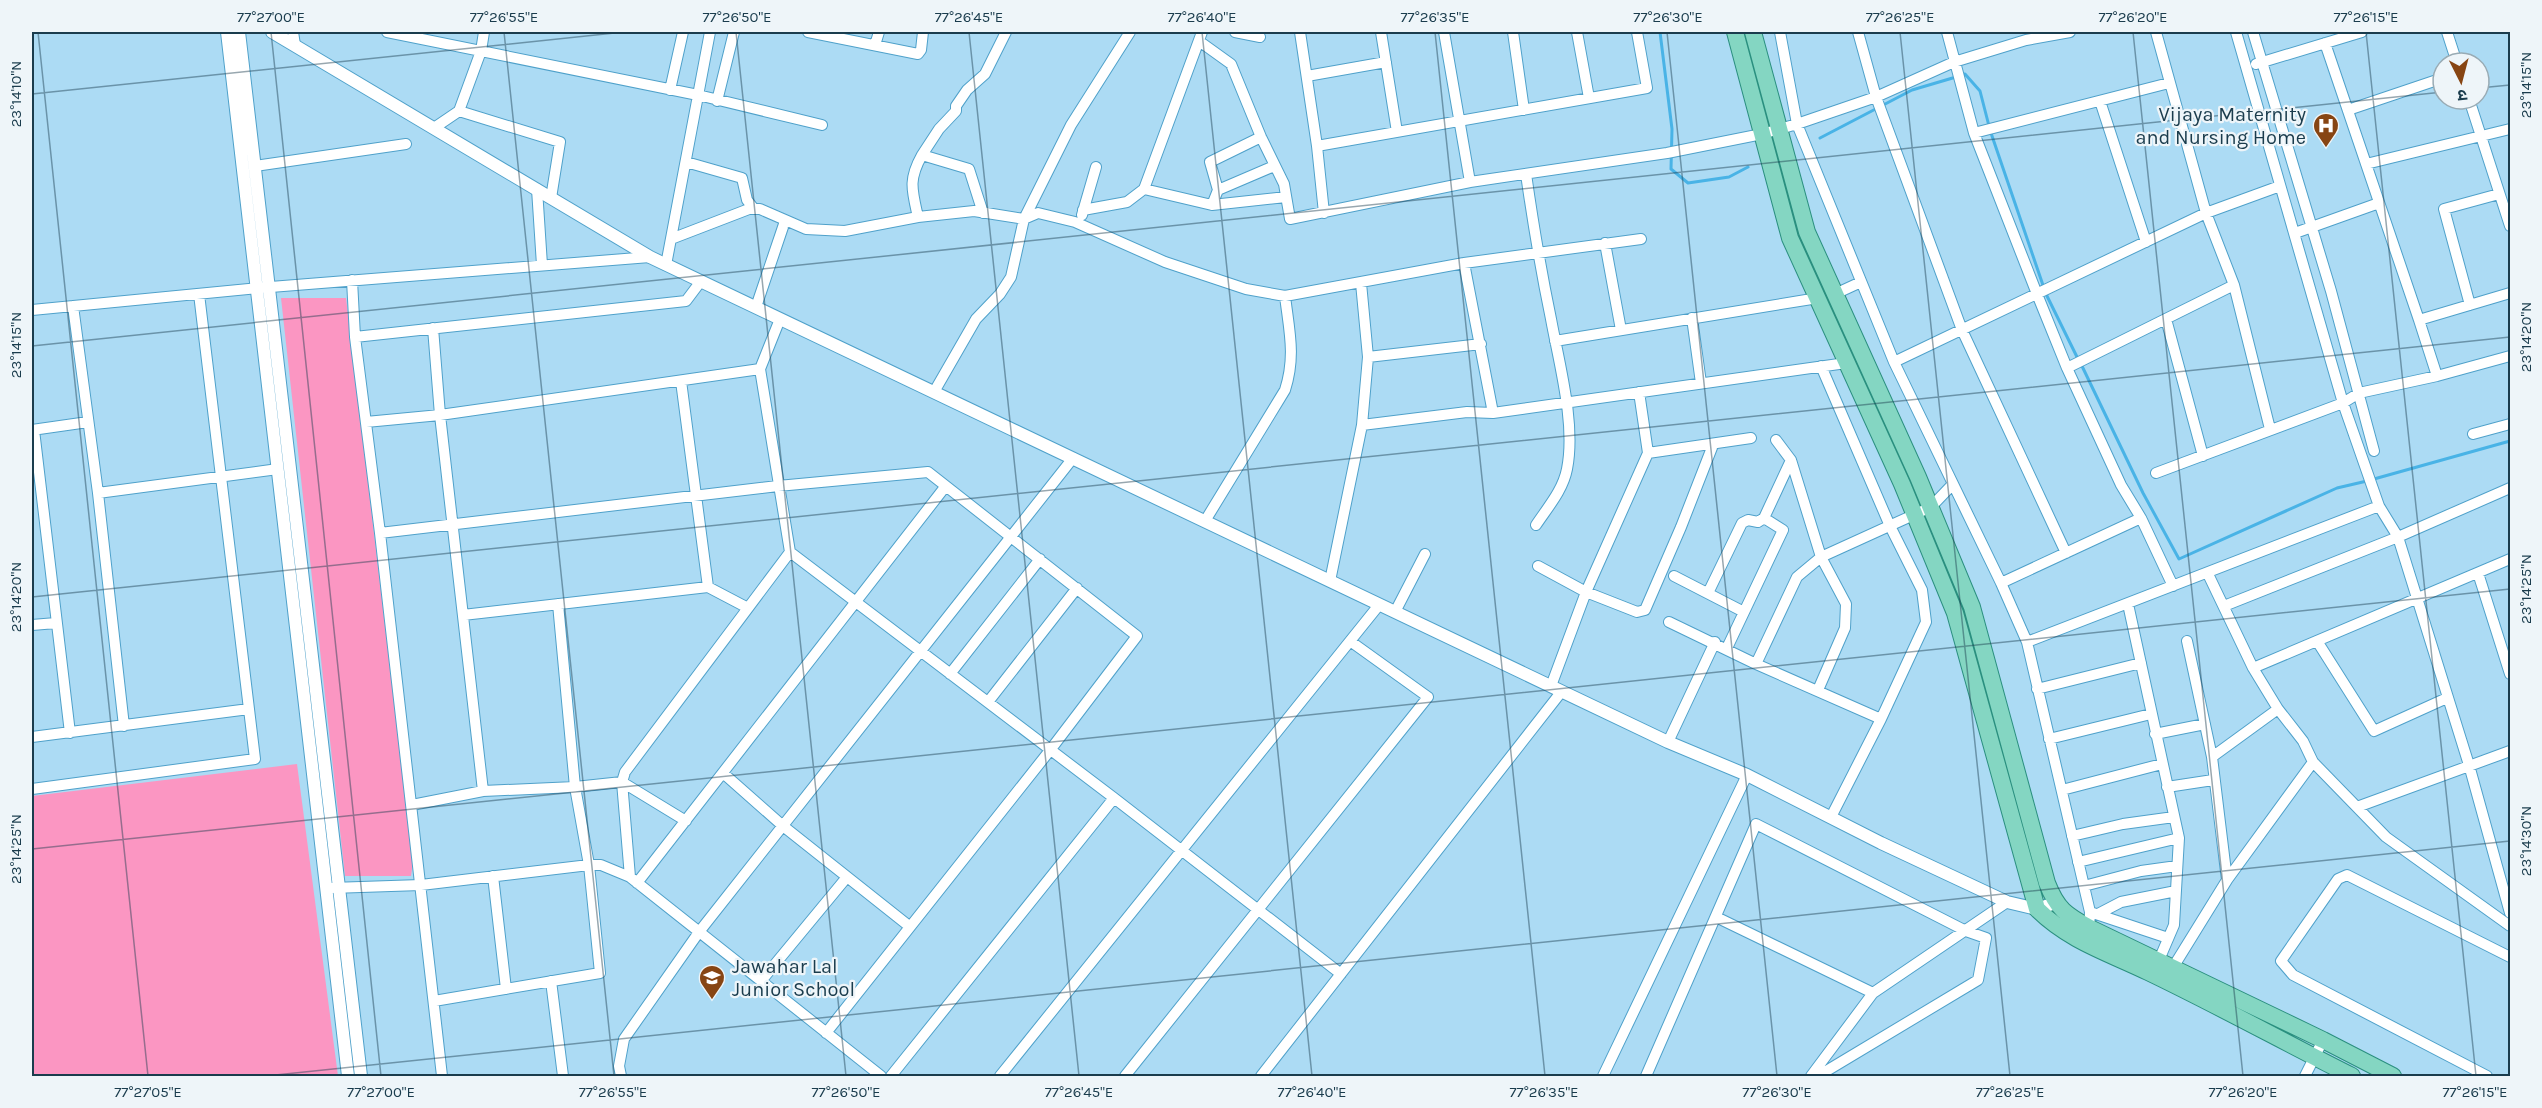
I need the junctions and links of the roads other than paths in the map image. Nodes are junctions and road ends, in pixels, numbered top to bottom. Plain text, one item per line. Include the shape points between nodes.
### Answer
1 (227, 32) edge
2 (239, 32) edge
3 (273, 32) edge
4 (293, 32) edge
5 (387, 32) edge
6 (484, 32) edge
7 (683, 32) edge
8 (710, 32) edge
9 (734, 32) edge
10 (808, 32) edge
11 (879, 32) edge
12 (923, 32) edge
13 (1006, 32) edge
14 (1130, 32) edge
15 (1235, 32) edge
16 (1300, 32) edge
17 (1381, 32) edge
18 (1444, 32) edge
19 (1513, 32) edge
20 (1577, 32) edge
21 (1637, 32) edge
22 (1735, 32) edge
23 (1753, 32) edge
24 (1780, 32) edge
25 (1858, 32) edge
26 (1947, 32) edge
27 (2070, 32) edge
28 (2156, 32) edge
29 (2236, 32) edge
30 (2253, 32) edge
31 (2362, 32) edge
32 (2447, 32) edge
33 (1200, 36) edge
34 (2025, 36) edge
35 (1260, 37) dead end
36 (2325, 43) junction
37 (295, 45) junction
38 (876, 45) junction
39 (481, 51) junction
40 (2453, 51) edge
41 (1386, 62) junction
42 (1954, 62) junction
43 (2262, 62) junction
44 (2246, 66) junction
45 (1306, 76) junction
46 (2431, 82) edge
47 (2169, 83) junction
48 (670, 90) junction
49 (698, 95) junction
50 (1876, 97) junction
51 (1589, 98) junction
52 (717, 100) junction
53 (2100, 101) junction
54 (1524, 110) junction
55 (2348, 110) junction
56 (459, 111) junction
57 (2473, 111) edge
58 (1461, 121) junction
59 (1797, 124) junction
60 (822, 125) dead end
61 (434, 128) junction
62 (1780, 129) junction
63 (2511, 129) edge
64 (1397, 132) junction
65 (1974, 133) junction
66 (1762, 134) junction
67 (2482, 136) junction
68 (1261, 137) junction
69 (406, 144) dead end
70 (1317, 146) junction
71 (922, 155) junction
72 (686, 162) junction
73 (2366, 164) junction
74 (255, 166) junction
75 (1274, 166) junction
76 (2293, 166) junction
77 (1096, 167) dead end
78 (2276, 171) junction
79 (1526, 174) junction
80 (1470, 182) junction
81 (2280, 186) junction
82 (537, 189) junction
83 (1144, 189) junction
84 (1218, 190) junction
85 (2499, 194) junction
86 (1286, 197) junction
87 (551, 198) junction
88 (2379, 203) junction
89 (1212, 205) junction
90 (754, 209) junction
91 (1083, 210) junction
92 (983, 213) junction
93 (1324, 213) junction
94 (2206, 213) junction
95 (918, 217) junction
96 (1024, 219) junction
97 (787, 222) junction
98 (1079, 224) junction
99 (2511, 226) edge
100 (2312, 227) junction
101 (2295, 233) junction
102 (670, 239) junction
103 (1641, 239) dead end
104 (2146, 242) junction
105 (1605, 243) junction
106 (1538, 252) junction
107 (650, 257) junction
108 (1464, 263) junction
109 (542, 265) junction
110 (666, 265) junction
111 (352, 280) junction
112 (701, 281) junction
113 (1861, 282) junction
114 (1361, 283) junction
115 (2234, 285) junction
116 (263, 287) junction
117 (2511, 293) edge
118 (199, 294) junction
119 (1835, 294) junction
120 (2037, 294) junction
121 (1285, 296) junction
122 (1818, 298) junction
123 (2470, 305) junction
124 (73, 306) junction
125 (756, 307) junction
126 (32, 310) edge
127 (1692, 318) junction
128 (780, 319) junction
129 (2166, 319) junction
130 (2418, 321) junction
131 (433, 328) junction
132 (1621, 330) junction
133 (1962, 330) junction
134 (355, 337) junction
135 (1555, 340) junction
136 (1481, 344) junction
137 (2511, 356) edge
138 (1368, 357) junction
139 (1894, 362) junction
140 (1846, 363) junction
141 (1821, 366) junction
142 (2067, 368) junction
143 (760, 369) junction
144 (2437, 376) junction
145 (681, 381) junction
146 (1701, 383) junction
147 (934, 392) junction
148 (1639, 392) junction
149 (2359, 393) junction
150 (1567, 401) junction
151 (2343, 403) junction
152 (1493, 413) junction
153 (440, 415) junction
154 (88, 422) junction
155 (366, 423) junction
156 (2511, 424) edge
157 (1362, 425) junction
158 (2270, 429) junction
159 (33, 430) edge
160 (2473, 434) dead end
161 (1751, 438) dead end
162 (1776, 440) dead end
163 (1713, 445) junction
164 (2374, 451) dead end
165 (1648, 453) junction
166 (2203, 456) junction
167 (1073, 458) junction
168 (1791, 460) junction
169 (278, 470) junction
170 (2156, 473) dead end
171 (221, 477) junction
172 (1952, 485) junction
173 (778, 486) junction
174 (945, 488) junction
175 (2511, 488) edge
176 (98, 493) junction
177 (696, 496) junction
178 (2379, 506) junction
179 (1931, 507) junction
180 (1914, 515) junction
181 (1764, 518) junction
182 (2141, 518) junction
183 (1205, 521) junction
184 (453, 525) junction
185 (1536, 525) dead end
186 (1890, 526) junction
187 (380, 533) junction
188 (1011, 536) junction
189 (2397, 537) junction
190 (790, 552) junction
191 (2066, 553) junction
192 (1425, 554) dead end
193 (1821, 557) junction
194 (2511, 559) edge
195 (1040, 560) junction
196 (1538, 566) dead end
197 (2478, 573) junction
198 (2208, 574) junction
199 (1674, 576) dead end
200 (1330, 581) junction
201 (2001, 583) junction
202 (2173, 586) junction
203 (708, 587) junction
204 (1077, 588) junction
205 (1586, 592) junction
206 (1707, 593) junction
207 (2416, 599) junction
208 (856, 602) junction
209 (558, 604) junction
210 (1379, 604) junction
211 (2128, 604) junction
212 (2223, 606) junction
213 (748, 608) junction
214 (1395, 612) junction
215 (1744, 612) junction
216 (463, 615) junction
217 (1669, 622) dead end
218 (56, 623) junction
219 (32, 625) edge
220 (2511, 631) edge
221 (2499, 637) junction
222 (1350, 641) junction
223 (2187, 641) dead end
224 (2317, 641) junction
225 (1715, 642) junction
226 (2026, 642) junction
227 (1727, 648) junction
228 (921, 651) junction
229 (2140, 663) junction
230 (1756, 664) junction
231 (2253, 668) junction
232 (950, 674) junction
233 (2511, 674) edge
234 (1556, 689) junction
235 (2037, 689) junction
236 (1818, 690) junction
237 (2447, 698) junction
238 (988, 702) junction
239 (249, 709) junction
240 (2278, 709) junction
241 (2151, 714) junction
242 (1881, 719) junction
243 (2205, 724) junction
244 (124, 726) junction
245 (70, 733) junction
246 (2155, 734) junction
247 (32, 737) edge
248 (2049, 738) junction
249 (1668, 742) junction
250 (1051, 750) junction
251 (2511, 752) edge
252 (2212, 757) junction
253 (2313, 762) junction
254 (2162, 764) junction
255 (2469, 765) junction
256 (723, 773) junction
257 (1747, 775) junction
258 (2213, 780) junction
259 (622, 782) junction
260 (2167, 786) junction
261 (575, 787) junction
262 (32, 789) edge
263 (2062, 790) junction
264 (483, 791) junction
265 (1114, 798) junction
266 (412, 805) junction
267 (2357, 807) junction
268 (1831, 817) junction
269 (2174, 818) junction
270 (686, 821) junction
271 (783, 826) junction
272 (2072, 836) junction
273 (2179, 838) junction
274 (1182, 850) junction
275 (2078, 862) junction
276 (589, 865) junction
277 (2177, 866) junction
278 (493, 876) junction
279 (847, 877) junction
280 (634, 880) junction
281 (2227, 880) junction
282 (421, 885) junction
283 (2084, 886) junction
284 (333, 888) junction
285 (2176, 891) junction
286 (2007, 902) junction
287 (2055, 903) junction
288 (1259, 908) junction
289 (2037, 909) junction
290 (2511, 913) edge
291 (1716, 917) junction
292 (2090, 925) junction
293 (909, 926) junction
294 (2511, 926) edge
295 (1966, 931) junction
296 (699, 932) junction
297 (2168, 938) junction
298 (2511, 957) edge
299 (2161, 968) junction
300 (1341, 974) junction
301 (551, 981) junction
302 (761, 981) junction
303 (506, 989) junction
304 (1873, 993) junction
305 (434, 1001) junction
306 (826, 1033) junction
307 (2323, 1040) junction
308 (2315, 1057) junction
309 (348, 1077) edge
310 (360, 1077) edge
311 (442, 1077) edge
312 (563, 1077) edge
313 (621, 1077) edge
314 (881, 1077) edge
315 (891, 1077) edge
316 (1000, 1077) edge
317 (1125, 1077) edge
318 (1261, 1077) edge
319 (1603, 1077) edge
320 (1646, 1077) edge
321 (1811, 1077) edge
322 (1818, 1077) edge
323 (2305, 1077) edge
324 (2352, 1077) edge
325 (2393, 1077) edge
326 (2487, 1077) edge

1 - 116 street
2 - 74 street
3 - 37 street
4 - 37 street
5 - 39 street
6 - 39 street
7 - 48 street
8 - 49 street
9 - 52 street
10 - 38 street
11 - 38 street
12 - 38 street via 918,54
13 - 71 street via 985,74 967,90
14 - 96 street via 1071,125
15 - 35 street
16 - 45 street
17 - 41 street
18 - 58 street
19 - 54 street
20 - 51 street
21 - 51 street via 1647,88
22 - 66 main road
23 - 62 main road
24 - 59 street
25 - 50 street
26 - 42 street
27 - 34 street
28 - 47 street
29 - 44 street
30 - 43 street
31 - 36 street
32 - 40 street
33 - 68 street via 1231,64
33 - 83 street
34 - 42 street
36 - 43 street
36 - 55 street
37 - 61 street
39 - 48 street
39 - 56 street
41 - 45 street
41 - 64 street
42 - 50 street
42 - 65 street
43 - 44 street
43 - 76 street
44 - 78 street
45 - 70 street
46 - 55 street
47 - 53 street
47 - 94 street
48 - 49 street
49 - 52 street
49 - 72 street
50 - 59 street
50 - 133 street
51 - 54 street
52 - 60 street
53 - 65 street
53 - 104 street
54 - 58 street
55 - 73 street
56 - 61 street
56 - 87 street via 560,142
57 - 67 street
58 - 64 street
58 - 80 street
59 - 62 street
59 - 113 street
61 - 82 street
62 - 66 street
62 - 119 main road via 1807,232
63 - 67 street
64 - 70 street
65 - 120 street
66 - 79 street
66 - 122 main road via 1790,238
67 - 73 street
67 - 85 street
68 - 75 street
68 - 84 street via 1209,162
69 - 74 street
70 - 93 street
71 - 92 street via 969,169
71 - 95 street via 913,171 911,187
72 - 90 street via 742,178 747,200
72 - 102 street
73 - 88 street
74 - 116 street
75 - 84 street
75 - 86 street
76 - 78 street
76 - 100 street
77 - 91 street
78 - 81 street
79 - 80 street
79 - 106 street
80 - 93 street
81 - 94 street
81 - 101 street
82 - 87 street
82 - 109 street
83 - 89 street
83 - 91 street via 1127,202
84 - 89 street
85 - 99 street
85 - 123 street via 2444,209
86 - 89 street
86 - 93 street via 1290,219
87 - 107 street
88 - 100 street
88 - 130 street
90 - 97 street
90 - 102 street
91 - 98 street
92 - 95 street
92 - 96 street
94 - 104 street
94 - 115 street
95 - 97 street via 845,231 806,229
96 - 98 street via 1038,213
96 - 147 street via 1011,277 976,319
97 - 125 street
98 - 121 street via 1165,262 1246,289
100 - 101 street
100 - 149 street
101 - 151 street
102 - 110 street
103 - 105 street
104 - 120 street
105 - 106 street
105 - 132 street
106 - 108 street
106 - 135 street
107 - 109 street
107 - 110 street
108 - 114 street
108 - 136 street
109 - 111 street
110 - 112 street
111 - 116 street
111 - 134 street
112 - 125 street
112 - 131 street via 686,300
113 - 119 street
113 - 139 street
114 - 121 street
114 - 138 street
115 - 129 street
115 - 158 street
116 - 118 street
116 - 169 street
116 - 284 street
117 - 123 street
118 - 124 street
118 - 171 street
119 - 179 main road
120 - 133 street
120 - 142 street
121 - 183 street via 1292,350 1285,390
122 - 127 street
122 - 140 main road
123 - 130 street
124 - 126 street
124 - 154 street
125 - 128 street
127 - 132 street
127 - 146 street
128 - 143 street
128 - 147 street
129 - 142 street
129 - 166 street
130 - 144 street
131 - 134 street
131 - 153 street
132 - 135 street
133 - 139 street
133 - 191 street
134 - 155 street
135 - 150 street
136 - 138 street
136 - 152 street
137 - 144 street
138 - 157 street
139 - 172 street
140 - 141 street
140 - 180 main road
141 - 146 street
141 - 186 street
142 - 182 street via 2121,485
143 - 145 street
143 - 173 street
144 - 149 street
145 - 153 street
145 - 177 street
146 - 148 street
147 - 167 street
148 - 150 street
148 - 165 street
149 - 151 street
149 - 164 street
150 - 152 street
150 - 185 street via 1567,470 1560,490
151 - 158 street
151 - 178 street
152 - 157 street via 1467,412
153 - 155 street
153 - 184 street
154 - 159 street
154 - 176 street
155 - 187 street
156 - 160 street
157 - 200 street
158 - 166 street
159 - 218 street
161 - 163 street
162 - 168 street
163 - 165 street
163 - 205 street via 1645,610 1636,612
165 - 205 street
166 - 170 street
167 - 183 street
167 - 188 street
168 - 181 street
168 - 193 street
169 - 171 street
169 - 284 street
171 - 176 street
171 - 239 street
172 - 179 street
172 - 201 street
173 - 174 street via 928,472
173 - 177 street
173 - 190 street
174 - 188 street
174 - 208 street
175 - 189 street
176 - 244 street
177 - 184 street
177 - 203 street
178 - 189 street
178 - 198 street
179 - 180 street
179 - 287 main road via 1972,607
180 - 186 street
180 - 289 main road via 1954,613
181 - 206 street via 1742,523
181 - 215 street via 1783,530
182 - 191 street
182 - 202 street
183 - 200 street
184 - 187 street
184 - 216 street
186 - 193 street
186 - 242 street via 1923,590 1926,622
187 - 266 street
188 - 195 street
188 - 228 street
189 - 207 street
189 - 212 street
190 - 208 street
190 - 213 street
191 - 201 street
192 - 214 street
193 - 230 street via 1797,577
193 - 236 street via 1846,604 1845,628
194 - 197 street
195 - 204 street
195 - 232 street
196 - 205 street
197 - 207 street
197 - 221 street
198 - 202 street
198 - 212 street
199 - 206 street
200 - 210 street
201 - 226 street
202 - 211 street
203 - 209 street
203 - 213 street
204 - 238 street
204 - 250 street via 1137,636
205 - 234 street
206 - 215 street
207 - 224 street
207 - 237 street
208 - 228 street
208 - 256 street
209 - 216 street
209 - 261 street
210 - 214 street
210 - 222 street
211 - 226 street
211 - 229 street
212 - 231 street
213 - 259 street via 625,772
214 - 234 street
215 - 227 street
216 - 264 street
217 - 225 street
218 - 219 street
218 - 245 street
220 - 221 street
221 - 233 street
222 - 274 street
222 - 288 street via 1428,697
223 - 243 street
224 - 231 street
224 - 237 street via 2374,731
225 - 227 street
225 - 249 street
226 - 235 street
227 - 230 street
228 - 232 street
228 - 271 street
229 - 235 street
229 - 241 street
230 - 236 street
231 - 240 street
232 - 238 street
234 - 249 street
234 - 300 street
235 - 248 street
236 - 242 street
237 - 255 street
238 - 250 street
239 - 244 street
239 - 262 street via 255,759
240 - 252 street
240 - 253 street via 2303,741
241 - 246 street
241 - 248 street
242 - 268 street
243 - 246 street
243 - 252 street
244 - 245 street
245 - 247 street
246 - 254 street
248 - 263 street
249 - 257 street
250 - 265 street
250 - 293 street
251 - 255 street
252 - 258 street
253 - 267 street
253 - 281 street
254 - 260 street
254 - 263 street
255 - 267 street
255 - 290 street
256 - 270 street
256 - 271 street
257 - 268 street
257 - 319 street
258 - 260 street
258 - 281 street
259 - 261 street
259 - 270 street
259 - 280 street
260 - 269 street
261 - 264 street
261 - 276 street
263 - 272 street
264 - 266 street
265 - 274 street
265 - 315 street
266 - 282 street
267 - 294 street via 2386,837
268 - 286 street
269 - 272 street via 2122,824
269 - 273 street
270 - 280 street
271 - 279 street
271 - 296 street
272 - 275 street
273 - 275 street
273 - 277 street
274 - 288 street
274 - 316 street
275 - 283 street
276 - 278 street
276 - 280 street via 601,865
276 - 301 street via 600,973
277 - 283 street
277 - 285 street
278 - 282 street
278 - 303 street
279 - 293 street
279 - 302 street
280 - 296 street
281 - 299 street
282 - 284 street
282 - 305 street
283 - 292 street
284 - 309 street
284 - 310 street
285 - 292 street via 2121,902
285 - 297 street via 2174,925
286 - 289 street
286 - 295 street
287 - 289 street
287 - 292 main road via 2068,916
288 - 300 street
288 - 317 street
289 - 292 main road via 2057,927
291 - 295 street via 1756,824
291 - 304 street
291 - 320 street
292 - 297 street
292 - 299 main road
293 - 306 street
295 - 304 street
295 - 322 street via 1986,938 1978,980
296 - 302 street
296 - 313 street via 624,1039
297 - 299 street
298 - 326 street via 2347,875 2338,879 2281,961 2293,975
299 - 307 main road
299 - 308 main road
300 - 318 street
301 - 303 street
301 - 312 street
302 - 306 street
303 - 305 street
304 - 321 street
305 - 311 street
306 - 314 street
307 - 308 street
307 - 325 main road
308 - 323 street
308 - 324 main road

